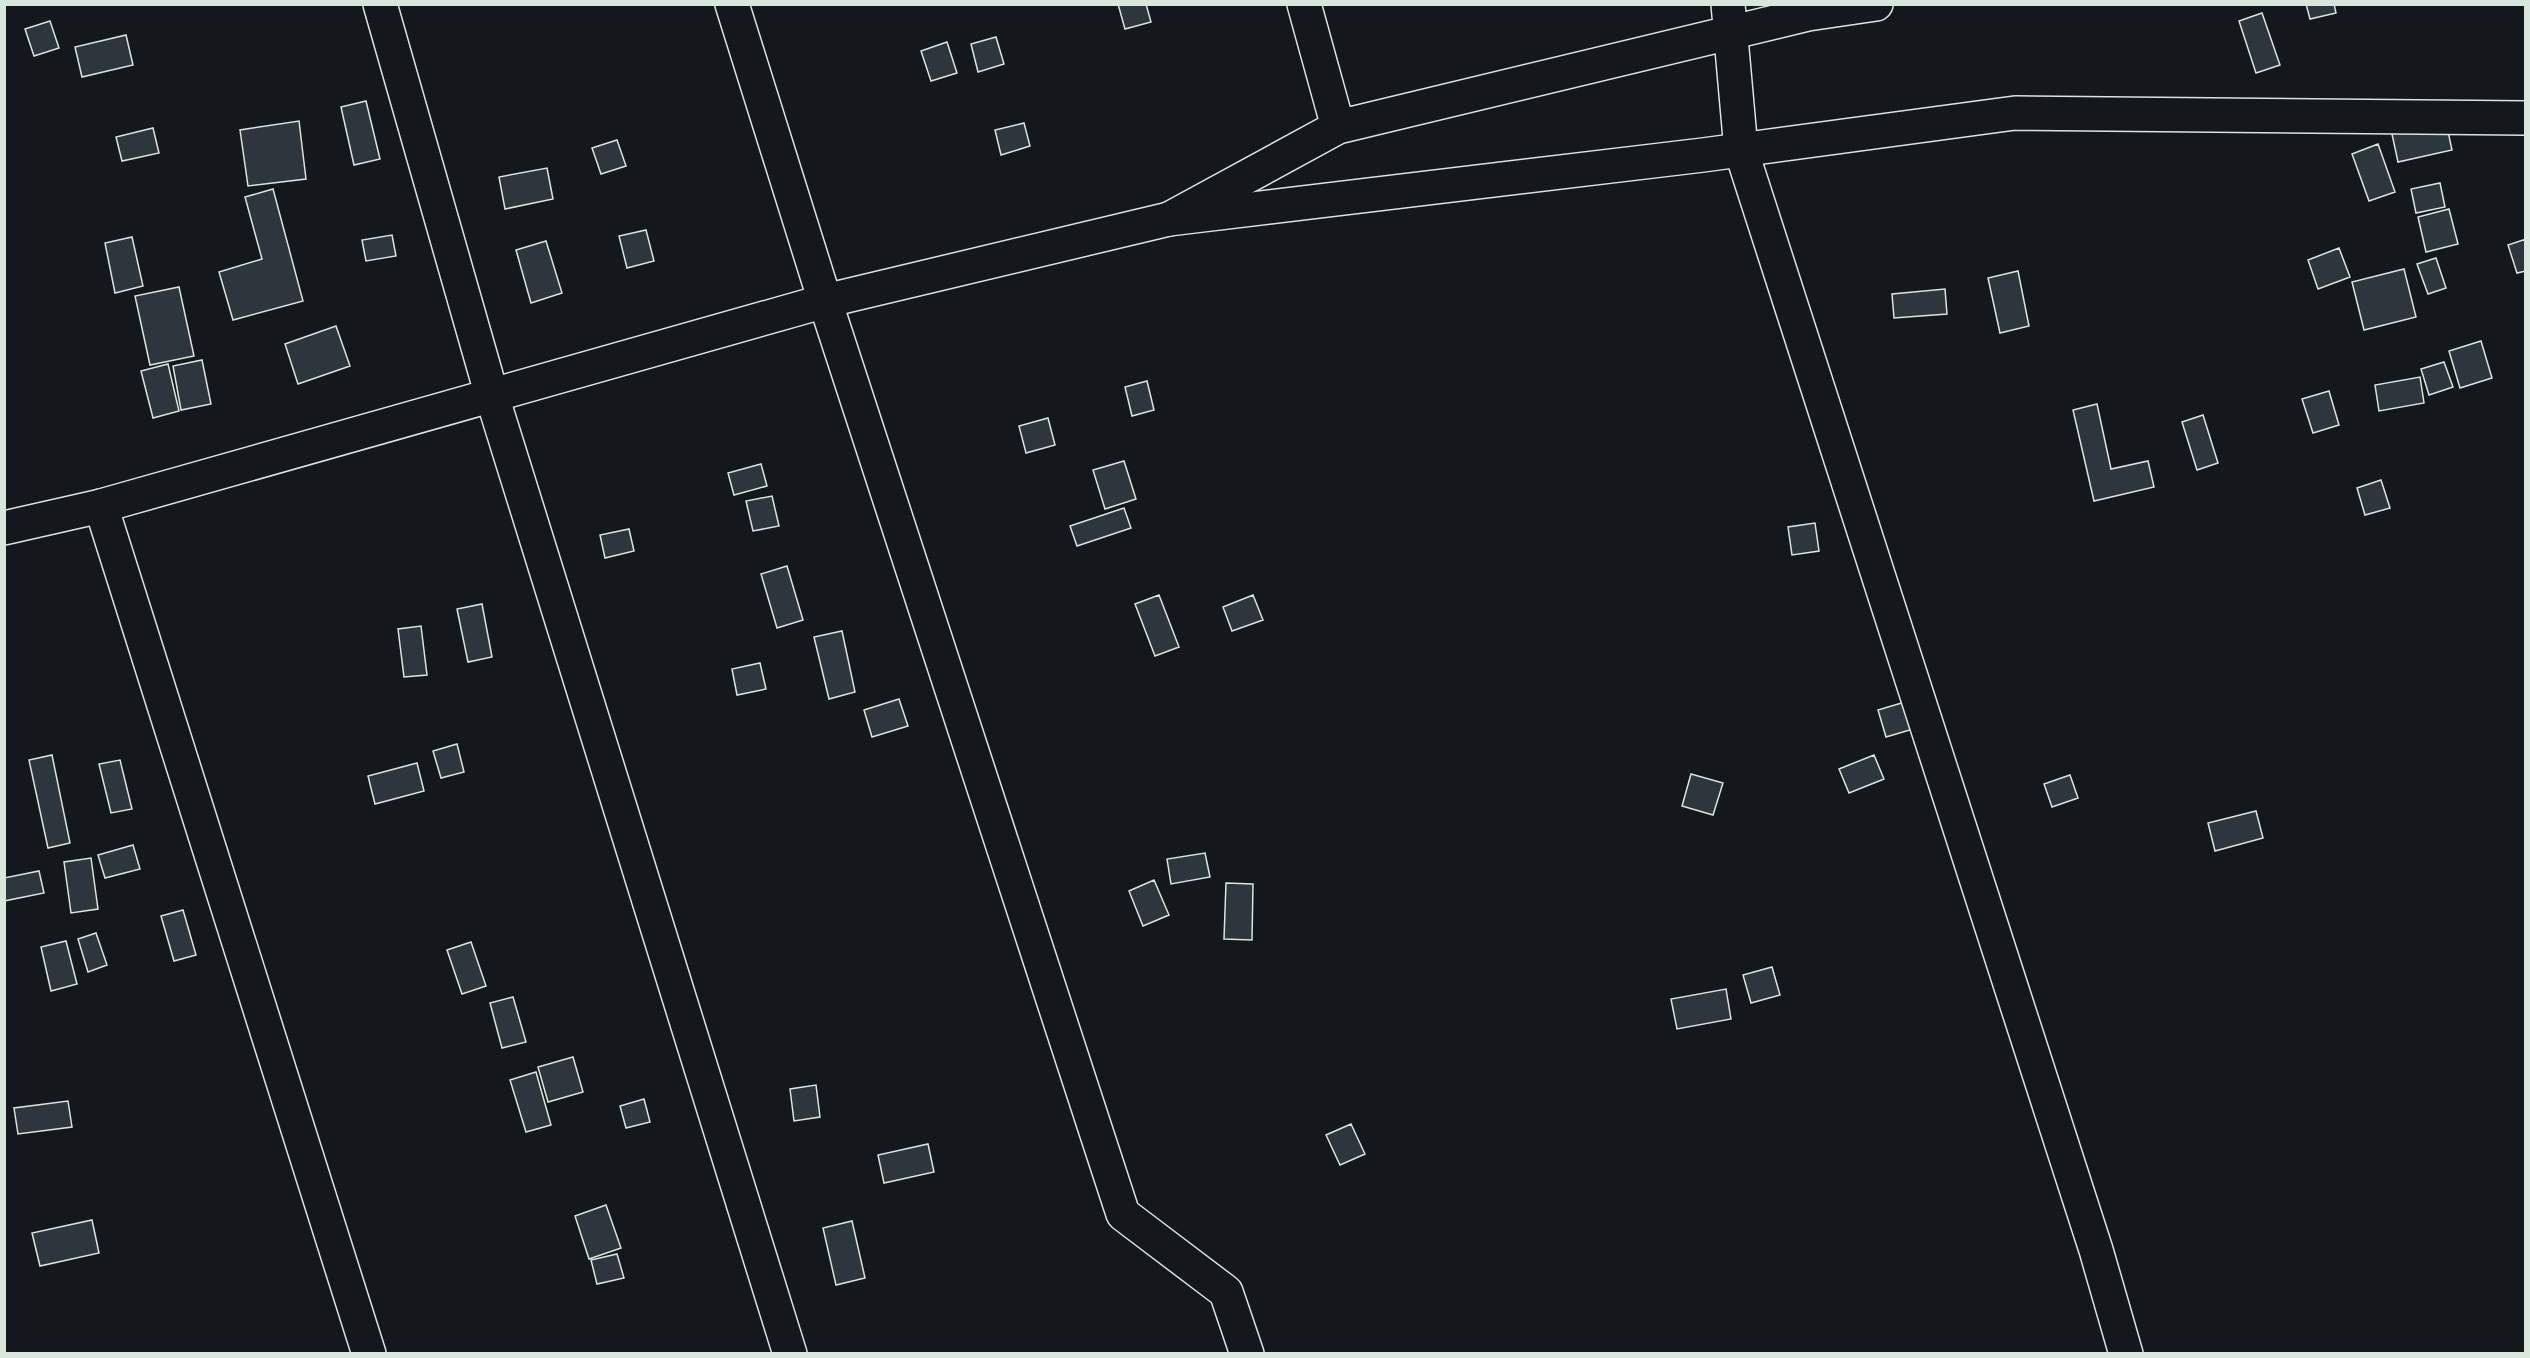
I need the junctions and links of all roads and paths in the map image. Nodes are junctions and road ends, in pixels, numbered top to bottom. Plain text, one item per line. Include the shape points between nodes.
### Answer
1 (380, 4) edge
2 (732, 4) edge
3 (1304, 4) edge
4 (1876, 4) edge
5 (1729, 19) edge
6 (2526, 118) edge
7 (1338, 127) junction
8 (1741, 150) junction
9 (1169, 219) junction
10 (825, 301) junction
11 (492, 396) junction
12 (101, 506) junction
13 (4, 528) edge
14 (369, 1353) edge
15 (790, 1353) edge
16 (1247, 1353) edge
17 (2126, 1353) edge

1 - 11 street
2 - 10 street
3 - 7 street
4 - 5 street via 1808,14
5 - 7 street
5 - 8 street
6 - 8 street via 2015,113
7 - 9 street
8 - 9 street
8 - 17 street
9 - 10 street
10 - 11 street
10 - 16 street via 1123,1214 1226,1292
11 - 12 street
11 - 15 street
12 - 13 street
12 - 14 street

